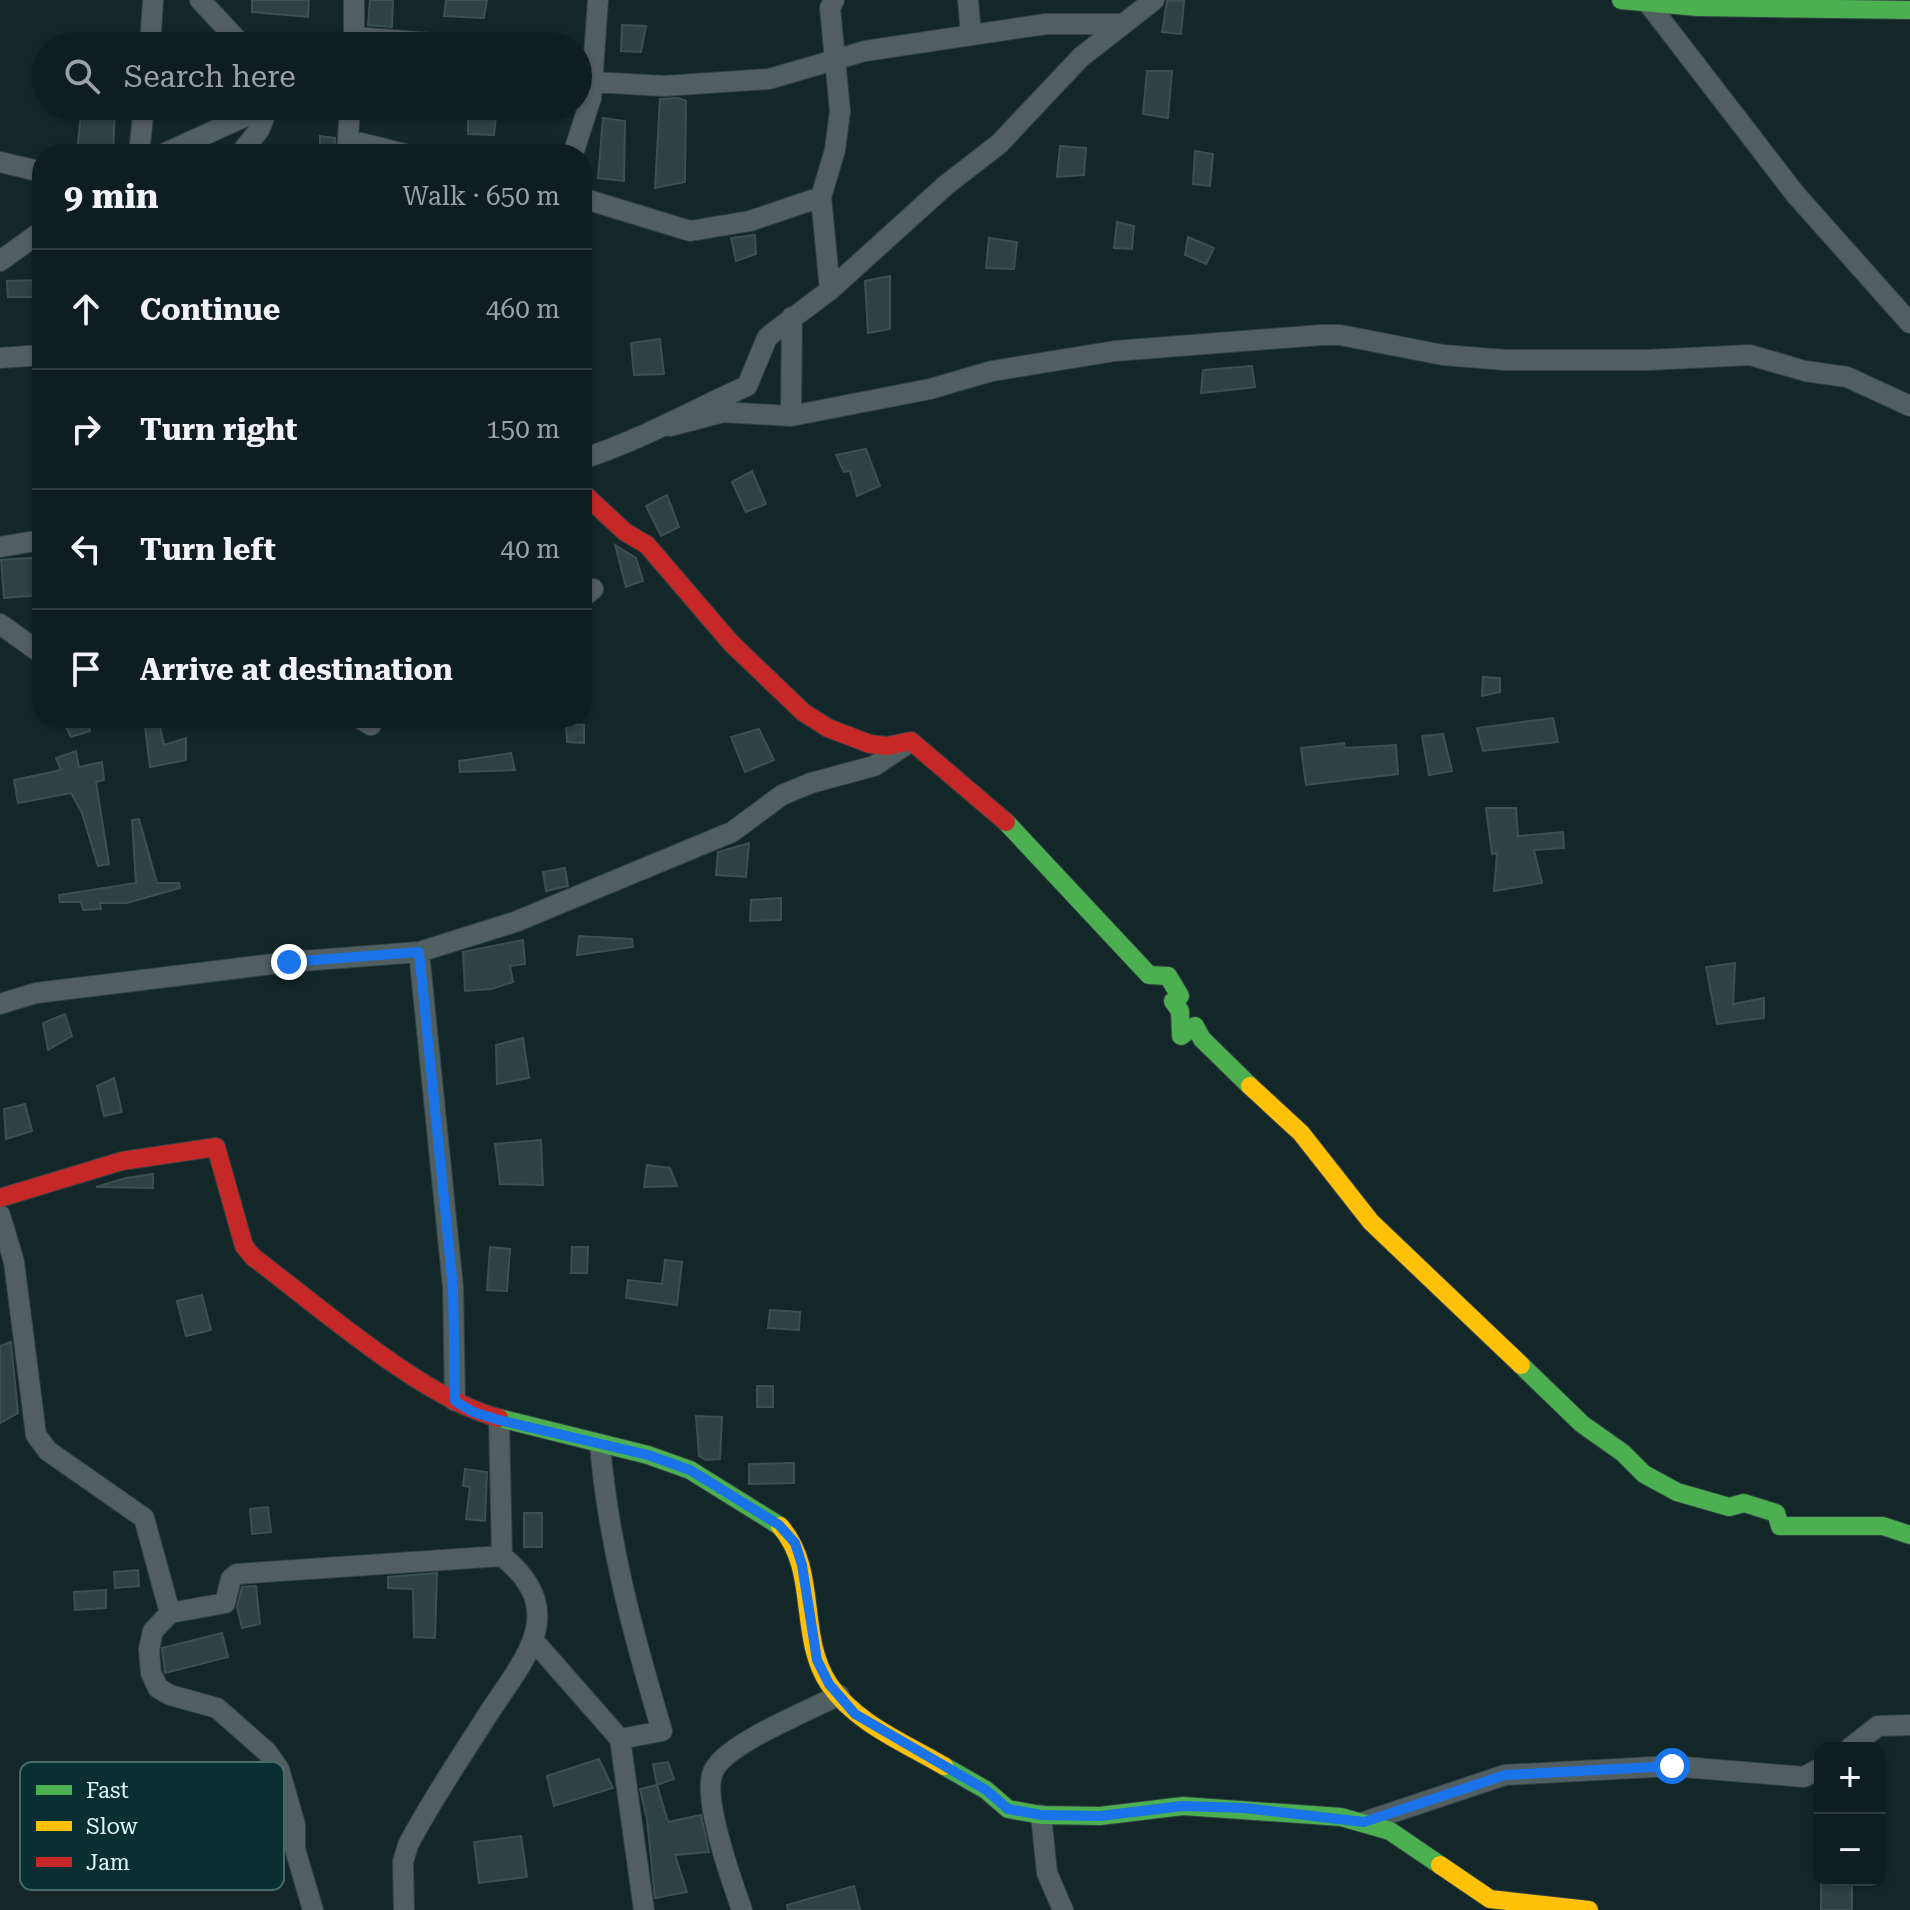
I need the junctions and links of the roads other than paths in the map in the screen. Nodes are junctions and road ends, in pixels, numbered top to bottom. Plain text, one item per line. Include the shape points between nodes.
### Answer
1 (153, 0) edge
2 (200, 0) edge
3 (354, 0) edge
4 (598, 0) edge
5 (834, 0) edge
6 (968, 0) edge
7 (1154, 0) edge
8 (1621, 0) edge
9 (1648, 3) junction
10 (1910, 10) edge
11 (1122, 24) junction
12 (151, 32) edge
13 (230, 32) edge
14 (353, 32) edge
15 (971, 35) junction
16 (592, 41) edge
17 (836, 61) junction
18 (592, 70) edge
19 (143, 120) edge
20 (238, 120) edge
21 (263, 120) edge
22 (349, 120) edge
23 (586, 120) edge
24 (140, 144) edge
25 (185, 144) edge
26 (248, 144) edge
27 (348, 144) edge
28 (577, 144) edge
29 (0, 162) edge
30 (32, 170) edge
31 (821, 197) junction
32 (592, 201) edge
33 (32, 238) edge
34 (0, 261) edge
35 (830, 290) junction
36 (792, 317) junction
37 (1910, 323) edge
38 (32, 356) edge
39 (0, 358) edge
40 (1910, 406) edge
41 (791, 416) junction
42 (670, 426) junction
43 (592, 455) edge
44 (592, 501) edge
45 (32, 542) edge
46 (0, 547) edge
47 (0, 624) edge
48 (32, 647) edge
49 (911, 741) junction
50 (419, 952) junction
51 (0, 1004) edge
52 (0, 1198) edge
53 (0, 1215) edge
54 (455, 1401) junction
55 (499, 1420) junction
56 (600, 1444) junction
57 (1910, 1535) edge
58 (502, 1556) junction
59 (170, 1613) junction
60 (534, 1641) junction
61 (839, 1695) junction
62 (1910, 1725) edge
63 (620, 1739) junction
64 (1858, 1742) edge
65 (274, 1762) edge
66 (1814, 1771) edge
67 (284, 1786) edge
68 (1041, 1815) junction
69 (1364, 1822) junction
70 (313, 1910) edge
71 (404, 1910) edge
72 (644, 1910) edge
73 (742, 1910) edge
74 (1063, 1910) edge
75 (1589, 1910) edge

1 - 12 street
2 - 13 street
3 - 14 street
4 - 16 street
5 - 17 street via 830,8
6 - 15 street
7 - 11 street
8 - 9 street
9 - 10 street
9 - 37 street via 1796,195
11 - 15 street via 1046,24
11 - 35 street via 1081,57 999,144
15 - 17 street via 865,51
17 - 18 street via 742,82 635,86
17 - 31 street via 840,111
19 - 24 street
20 - 25 street
21 - 26 street
22 - 27 street
23 - 28 street
29 - 30 street
31 - 32 street via 750,221 690,231
31 - 35 street
33 - 34 street
35 - 36 street
36 - 41 street
36 - 42 street via 767,338 747,386 684,414
38 - 39 street
40 - 41 street via 1847,377 1750,355 1505,360 1321,335 1115,351 992,371 930,389
41 - 42 street via 723,412
42 - 43 street
44 - 49 street via 647,545 791,703 828,729 882,747
45 - 46 street
47 - 48 street
49 - 50 street via 874,766 782,795 732,832 515,922
49 - 57 street via 1039,856 1149,975 1168,976 1180,996 1173,1001 1180,1011 1181,1036 1195,1026 1202,1039 1301,1133 1371,1222 1582,1424 1644,1474 1693,1499 1729,1507 1766,1507 1776,1513 1780,1526 1883,1526
50 - 51 street via 36,993
50 - 54 street via 453,1287
52 - 54 street via 122,1161 216,1147 244,1246 253,1257 310,1303
53 - 59 street via 14,1262 36,1435 48,1451 144,1518
54 - 55 street
55 - 56 street
55 - 58 street
56 - 61 street via 690,1470 779,1525 795,1543 817,1660
56 - 63 street via 620,1579 662,1731
58 - 59 street via 237,1574 225,1603
58 - 60 street via 523,1573 535,1595
59 - 65 street via 153,1631 149,1649 158,1688 217,1708
60 - 63 street
60 - 71 street via 408,1845
61 - 68 street via 855,1714 986,1790 1008,1809
61 - 73 street via 733,1751 712,1772 711,1795
62 - 64 street via 1878,1726
63 - 72 street
66 - 69 street via 1804,1777 1672,1766 1505,1775
67 - 70 street
68 - 69 street via 1100,1816 1183,1806
68 - 74 street via 1047,1873
69 - 75 street via 1390,1831 1490,1899

